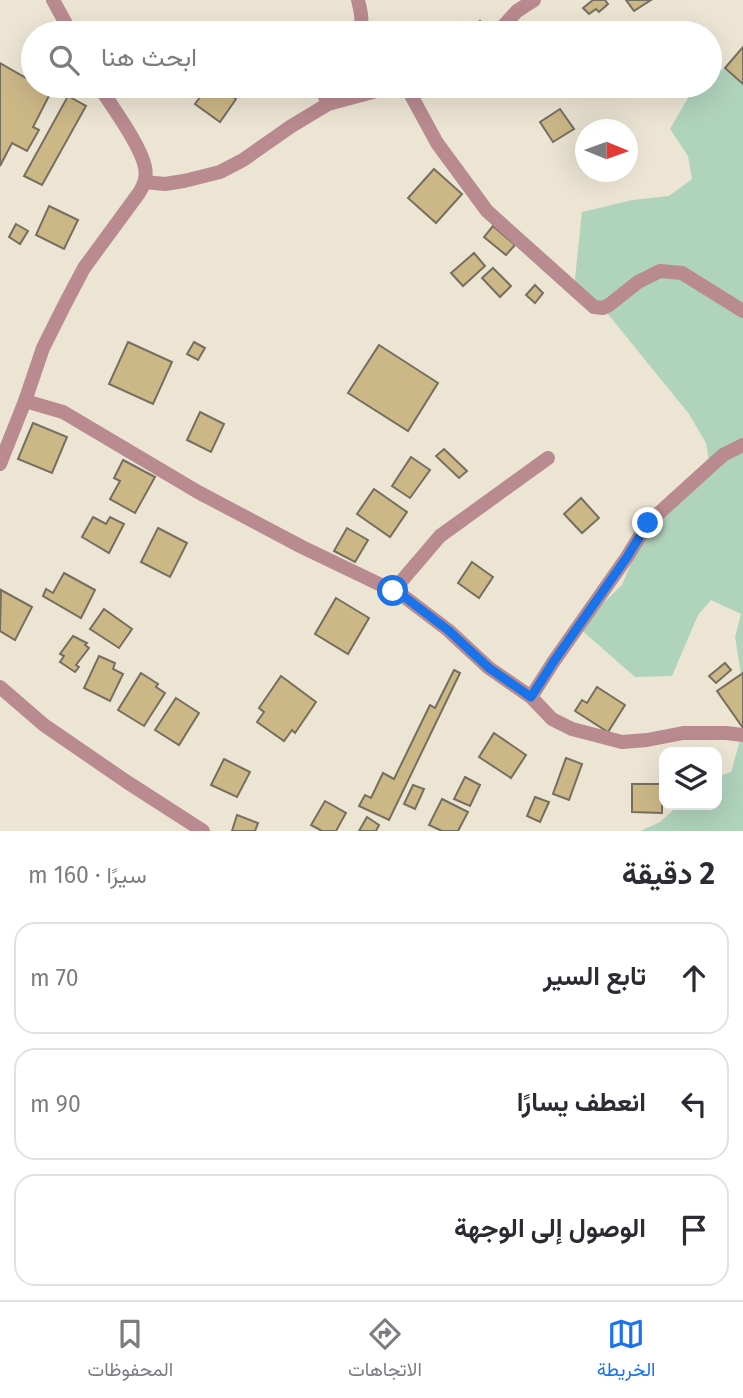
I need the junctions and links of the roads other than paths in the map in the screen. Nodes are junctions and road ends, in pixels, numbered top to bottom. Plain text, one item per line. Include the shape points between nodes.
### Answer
1 (53, 0) edge
2 (358, 0) edge
3 (534, 0) edge
4 (517, 6) edge
5 (64, 21) edge
6 (361, 21) edge
7 (506, 21) edge
8 (106, 98) edge
9 (326, 98) edge
10 (350, 98) edge
11 (413, 98) edge
12 (328, 104) junction
13 (145, 182) junction
14 (743, 311) edge
15 (25, 401) junction
16 (743, 445) edge
17 (548, 458) dead end
18 (0, 464) edge
19 (393, 591) junction
20 (0, 687) edge
21 (531, 697) junction
22 (743, 735) edge
23 (203, 831) edge

1 - 5 street
2 - 6 street
3 - 4 street
4 - 7 street
8 - 13 street via 135,144 145,167
9 - 12 street
10 - 12 street
11 - 14 street via 437,143 487,211 594,307 609,305 660,271 682,273
12 - 13 street via 220,172 165,184
13 - 15 street via 84,268 43,348
15 - 18 street
15 - 19 street via 62,412 198,492
16 - 21 street via 723,455 648,523
17 - 19 street via 440,536
19 - 21 street
20 - 23 street via 44,725
21 - 22 street via 552,719 572,729 622,742 683,733

